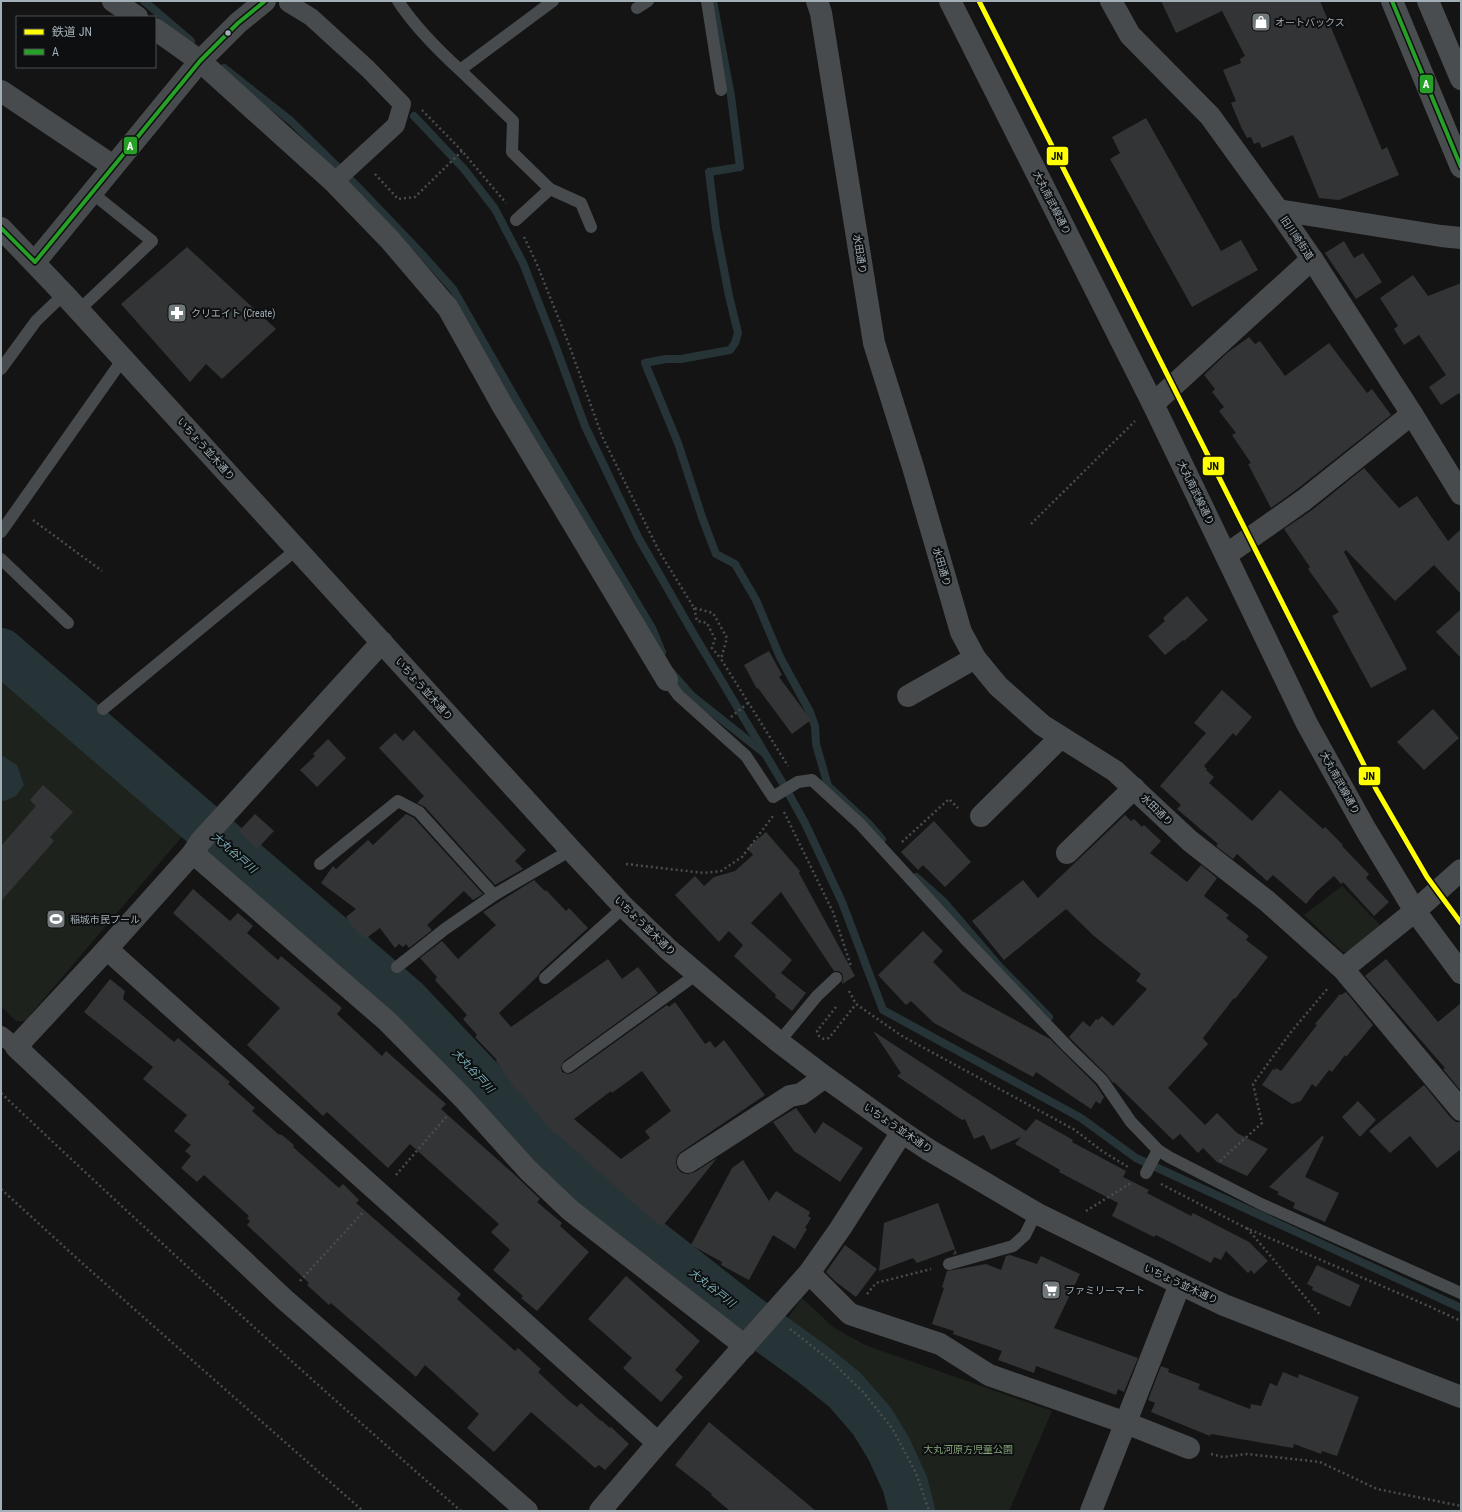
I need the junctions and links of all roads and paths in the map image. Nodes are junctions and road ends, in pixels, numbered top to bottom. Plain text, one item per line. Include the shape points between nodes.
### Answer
1 (113, 1) edge
2 (265, 1) edge
3 (398, 1) edge
4 (553, 1) edge
5 (648, 1) edge
6 (707, 1) edge
7 (817, 1) edge
8 (950, 1) edge
9 (1111, 1) edge
10 (1392, 1) edge
11 (1428, 1) edge
12 (288, 3) dead end
13 (637, 8) dead end
14 (136, 16) edge
15 (156, 30) edge
16 (200, 60) junction
17 (460, 70) junction
18 (1461, 79) edge
19 (721, 90) dead end
20 (1, 91) edge
21 (402, 104) junction
22 (462, 151) junction
23 (357, 160) junction
24 (113, 166) junction
25 (1461, 167) edge
26 (337, 179) junction
27 (550, 189) junction
28 (92, 193) junction
29 (1278, 210) junction
30 (516, 220) junction
31 (592, 227) dead end
32 (1, 228) edge
33 (1461, 238) edge
34 (1312, 259) junction
35 (35, 262) junction
36 (64, 294) junction
37 (79, 310) junction
38 (123, 359) junction
39 (1, 369) edge
40 (1153, 404) junction
41 (1412, 414) junction
42 (1461, 494) edge
43 (18, 509) junction
44 (1031, 524) dead end
45 (1, 532) edge
46 (297, 549) junction
47 (1226, 555) junction
48 (1, 559) edge
49 (102, 571) dead end
50 (694, 608) junction
51 (68, 623) dead end
52 (382, 642) junction
53 (975, 658) junction
54 (721, 660) junction
55 (667, 680) joint
56 (908, 696) dead end
57 (103, 709) dead end
58 (1060, 738) junction
59 (798, 782) junction
60 (1134, 788) junction
61 (777, 801) junction
62 (980, 816) joint
63 (197, 848) junction
64 (571, 850) junction
65 (1067, 853) dead end
66 (888, 855) junction
67 (320, 864) dead end
68 (626, 864) dead end
69 (1461, 870) edge
70 (494, 895) junction
71 (624, 907) junction
72 (1415, 911) junction
73 (107, 949) junction
74 (397, 967) dead end
75 (852, 968) dead end
76 (1343, 969) junction
77 (1461, 973) edge
78 (697, 974) junction
79 (545, 978) dead end
80 (836, 978) dead end
81 (850, 985) dead end
82 (849, 991) junction
83 (844, 997) dead end
84 (839, 1003) dead end
85 (856, 1004) junction
86 (819, 1036) junction
87 (8, 1041) edge
88 (817, 1041) dead end
89 (779, 1042) junction
90 (568, 1067) dead end
91 (825, 1077) junction
92 (1, 1093) edge
93 (463, 1098) junction
94 (1461, 1110) edge
95 (902, 1132) junction
96 (1157, 1152) junction
97 (688, 1162) dead end
98 (1202, 1173) junction
99 (1145, 1174) junction
100 (1, 1189) edge
101 (380, 1193) junction
102 (1084, 1212) dead end
103 (1036, 1213) junction
104 (1246, 1228) junction
105 (949, 1264) joint
106 (809, 1273) junction
107 (1180, 1284) junction
108 (1461, 1293) edge
109 (284, 1299) junction
110 (850, 1314) junction
111 (770, 1317) junction
112 (1322, 1317) dead end
113 (1461, 1321) edge
114 (747, 1343) junction
115 (1461, 1397) edge
116 (1126, 1423) junction
117 (658, 1443) junction
118 (1190, 1448) joint
119 (1461, 1506) edge
120 (363, 1511) edge
121 (461, 1511) edge
122 (527, 1511) edge
123 (600, 1511) edge
124 (930, 1511) edge
125 (1091, 1511) edge

1 - 14 street
2 - 16 street
3 - 17 lane via 437,50
4 - 17 lane
5 - 13 lane
6 - 19 lane
7 - 53 street, 水田通り via 874,342 961,632
8 - 40 street, 大丸南武線通り
9 - 29 street, 旧川崎街道 via 1130,35 1210,116
10 - 25 main road
11 - 18 main road
12 - 21 street via 311,17
15 - 16 street
16 - 24 street
16 - 26 street
17 - 27 lane via 513,121 512,152
20 - 24 street
21 - 22 path via 414,102
21 - 23 street via 396,125
22 - 23 path via 415,197 398,199
22 - 30 path via 507,204
23 - 26 street
24 - 28 street
26 - 55 street via 448,308 501,404
27 - 30 lane
27 - 31 lane via 581,203
28 - 35 street
28 - 37 lane via 152,241
29 - 33 street
29 - 34 street, 旧川崎街道
30 - 50 path via 539,269 602,436 659,551
32 - 35 street, いちょう並木通り
34 - 40 street
34 - 41 street, 旧川崎街道
35 - 36 street, いちょう並木通り
36 - 37 street, いちょう並木通り
36 - 39 lane via 36,321
37 - 38 street, いちょう並木通り
38 - 43 lane
38 - 46 street, いちょう並木通り
40 - 44 path
40 - 47 street, 大丸南武線通り
41 - 42 street, 旧川崎街道
41 - 47 street via 1304,500
43 - 45 lane
43 - 49 path
46 - 52 street, いちょう並木通り
46 - 57 lane
47 - 72 street, 大丸南武線通り via 1307,724
48 - 51 lane
50 - 54 path via 697,621 707,623 716,639 712,648
50 - 54 path via 713,613 727,638
52 - 63 street
52 - 64 street, いちょう並木通り
53 - 56 street
53 - 58 street, 水田通り via 998,686
54 - 59 path
55 - 61 lane via 678,694 746,756
58 - 60 street, 水田通り via 1115,771
58 - 62 street
59 - 61 lane
59 - 66 lane via 812,780 860,824
60 - 65 street
60 - 76 street, 水田通り via 1190,841 1267,901
61 - 68 path via 742,856 722,871 704,874
61 - 75 path via 833,912
62 - 66 path via 970,820 949,799
63 - 73 street
63 - 93 street via 387,1021
64 - 70 lane
64 - 71 street, いちょう並木通り
66 - 96 lane via 1102,1080 1131,1122
67 - 70 lane via 398,801 419,812
69 - 72 street
70 - 74 lane
71 - 78 street, いちょう並木通り
71 - 79 lane
72 - 76 street
72 - 77 street, 大丸南武線通り
73 - 87 street
73 - 101 street
76 - 94 street, 水田通り
76 - 98 path via 1291,1032 1253,1084 1262,1123 1217,1164
78 - 89 street, いちょう並木通り
78 - 90 lane
80 - 89 lane via 817,996
81 - 82 path
82 - 83 path
82 - 85 path
84 - 86 path via 817,1031
85 - 86 path via 829,1038
85 - 99 path via 902,1036 1075,1130 1102,1151
86 - 88 path
87 - 109 street
89 - 91 street, いちょう並木通り
91 - 95 street, いちょう並木通り
91 - 97 street via 801,1094 790,1096
92 - 121 path via 234,1310
93 - 101 path
93 - 114 street via 528,1170 570,1210
95 - 103 street, いちょう並木通り
95 - 106 street
96 - 98 lane
96 - 99 lane
98 - 108 lane via 1261,1204
99 - 102 path
99 - 104 path
100 - 120 path via 111,1290
101 - 109 path
101 - 117 street
103 - 105 lane via 1024,1235 1013,1246
103 - 107 street, いちょう並木通り
104 - 112 path
104 - 113 path
105 - 110 path via 876,1283
106 - 110 street
106 - 111 street
107 - 115 street, いちょう並木通り via 1224,1305
107 - 116 street
109 - 122 street
110 - 116 street via 940,1344 989,1375
111 - 114 street
111 - 124 path via 831,1361 864,1393 892,1428 916,1473
114 - 117 street
116 - 118 street
116 - 125 street
117 - 123 street
118 - 119 path via 1223,1457 1247,1454 1320,1462 1377,1490

